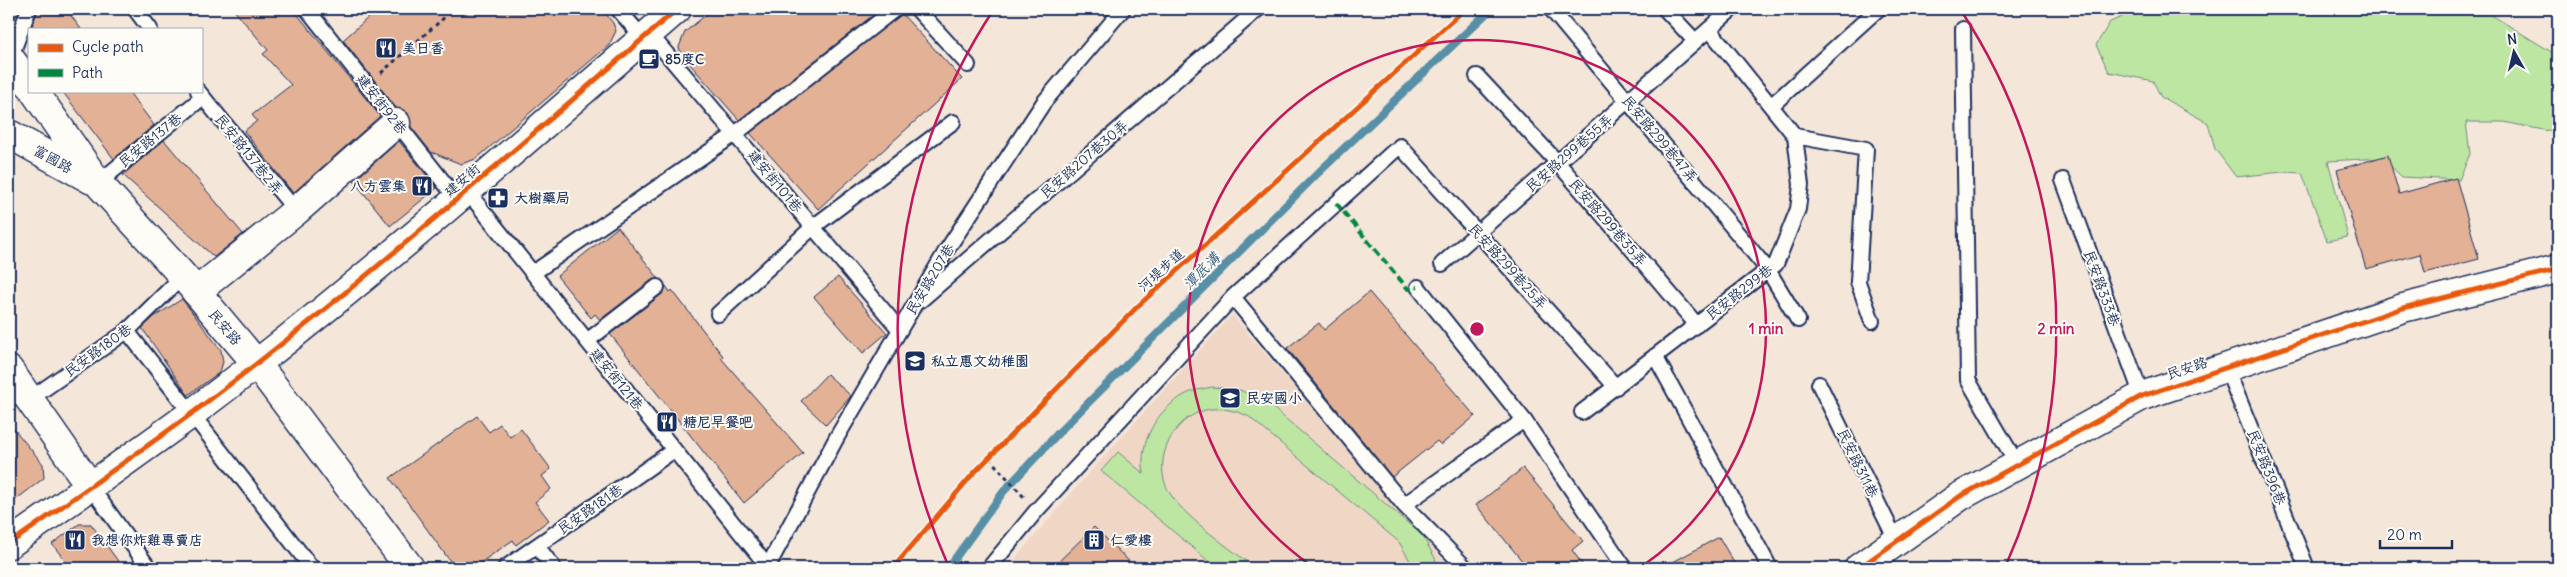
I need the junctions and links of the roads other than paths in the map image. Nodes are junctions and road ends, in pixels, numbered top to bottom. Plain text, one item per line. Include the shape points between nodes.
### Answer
1 (29, 9) edge
2 (135, 9) edge
3 (307, 9) edge
4 (618, 9) edge
5 (677, 9) edge
6 (895, 9) edge
7 (917, 9) edge
8 (1122, 9) edge
9 (1258, 9) edge
10 (1551, 9) edge
11 (1666, 9) edge
12 (1732, 9) edge
13 (1878, 9) edge
14 (1242, 14) edge
15 (149, 28) edge
16 (1709, 29) junction
17 (1962, 29) dead end
18 (646, 35) junction
19 (1696, 42) junction
20 (9, 58) edge
21 (968, 65) dead end
22 (1477, 76) dead end
23 (28, 83) edge
24 (35, 92) edge
25 (200, 94) edge
26 (1628, 101) junction
27 (1771, 106) junction
28 (953, 122) dead end
29 (396, 123) junction
30 (9, 134) edge
31 (735, 134) junction
32 (1795, 136) junction
33 (1558, 163) junction
34 (2063, 180) dead end
35 (98, 183) junction
36 (462, 195) junction
37 (296, 211) junction
38 (813, 227) junction
39 (1478, 234) junction
40 (1442, 264) dead end
41 (2558, 269) edge
42 (1768, 270) junction
43 (533, 273) junction
44 (189, 284) junction
45 (657, 287) dead end
46 (1418, 287) dead end
47 (1233, 297) junction
48 (911, 309) junction
49 (718, 314) dead end
50 (1798, 320) dead end
51 (1872, 320) dead end
52 (1696, 325) junction
53 (900, 330) junction
54 (127, 331) junction
55 (587, 341) junction
56 (1655, 356) junction
57 (256, 363) junction
58 (2226, 367) junction
59 (9, 370) edge
60 (1819, 384) dead end
61 (1616, 386) junction
62 (2142, 396) junction
63 (30, 399) junction
64 (1582, 412) dead end
65 (190, 414) junction
66 (1524, 420) junction
67 (674, 450) junction
68 (2017, 464) junction
69 (90, 486) junction
70 (1404, 505) junction
71 (1897, 542) junction
72 (9, 544) edge
73 (537, 546) junction
74 (149, 568) edge
75 (312, 568) edge
76 (410, 568) edge
77 (505, 568) edge
78 (554, 568) edge
79 (767, 568) edge
80 (989, 568) edge
81 (1466, 568) edge
82 (1625, 568) edge
83 (1770, 568) edge
84 (1859, 568) edge
85 (2307, 568) edge

1 - 20 lane
2 - 15 lane
3 - 29 lane, 建安街92巷
4 - 18 lane, 建安街101巷
5 - 18 street, 建安街
6 - 31 lane
7 - 21 lane
8 - 48 lane, 民安路207巷 via 1044,102
9 - 14 lane, 民安路207巷30弄
10 - 26 lane, 民安路299巷47弄
11 - 19 lane
12 - 16 lane, 民安路299巷55弄
13 - 27 lane
14 - 48 lane, 民安路207巷30弄
16 - 19 lane, 民安路299巷55弄
16 - 27 lane
17 - 68 lane via 1968,380
18 - 31 lane, 建安街101巷
18 - 36 street, 建安街
19 - 26 lane, 民安路299巷55弄
20 - 23 street
22 - 33 lane, 民安路299巷35弄
24 - 35 street, 民安路
25 - 35 lane, 民安路137巷
25 - 37 lane, 民安路137巷2弄
26 - 33 lane, 民安路299巷55弄
26 - 42 lane, 民安路299巷47弄
27 - 32 lane
28 - 38 lane
29 - 36 lane, 建安街92巷
29 - 37 street
30 - 35 street, 富國路
31 - 38 lane, 建安街101巷
31 - 43 lane
32 - 42 lane, 民安路299巷 via 1801,185 1798,209 1776,264
32 - 51 lane via 1866,148 1858,282
33 - 39 lane, 民安路299巷55弄
33 - 52 lane, 民安路299巷35弄
34 - 62 lane, 民安路333巷
35 - 44 street, 民安路
36 - 43 lane, 建安街121巷
36 - 57 street, 建安街
37 - 44 street
38 - 49 lane
38 - 53 lane, 建安街101巷
39 - 40 lane, 民安路299巷55弄
39 - 47 lane, 民安路299巷25弄 via 1397,148
39 - 61 lane, 民安路299巷25弄
41 - 58 street, 民安路 via 2403,308
42 - 50 lane, 民安路299巷47弄
42 - 52 lane, 民安路299巷
43 - 55 lane, 建安街121巷
44 - 54 lane, 民安路180巷
44 - 57 street, 民安路
45 - 55 lane
46 - 66 lane
47 - 70 lane
47 - 80 lane via 1036,511
48 - 53 lane, 民安路207巷
52 - 56 lane, 民安路299巷
53 - 79 lane, 民安路207巷 via 837,437
54 - 63 lane, 民安路180巷
54 - 65 lane
55 - 67 lane, 建安街121巷
56 - 61 lane, 民安路299巷
56 - 83 lane
57 - 65 street, 建安街
57 - 76 street, 民安路
58 - 62 street, 民安路
58 - 85 lane, 民安路396巷
59 - 63 street
60 - 71 lane, 民安路311巷
61 - 64 lane, 民安路299巷
62 - 68 street, 民安路
63 - 69 street
65 - 69 street, 建安街
65 - 75 lane
66 - 70 lane
66 - 82 lane
67 - 73 lane, 民安路181巷
67 - 79 lane, 建安街121巷
68 - 71 street, 民安路 via 1959,497
69 - 72 street, 建安街
69 - 74 lane
70 - 81 lane
71 - 84 street, 民安路
73 - 77 lane, 民安路181巷
73 - 78 lane

